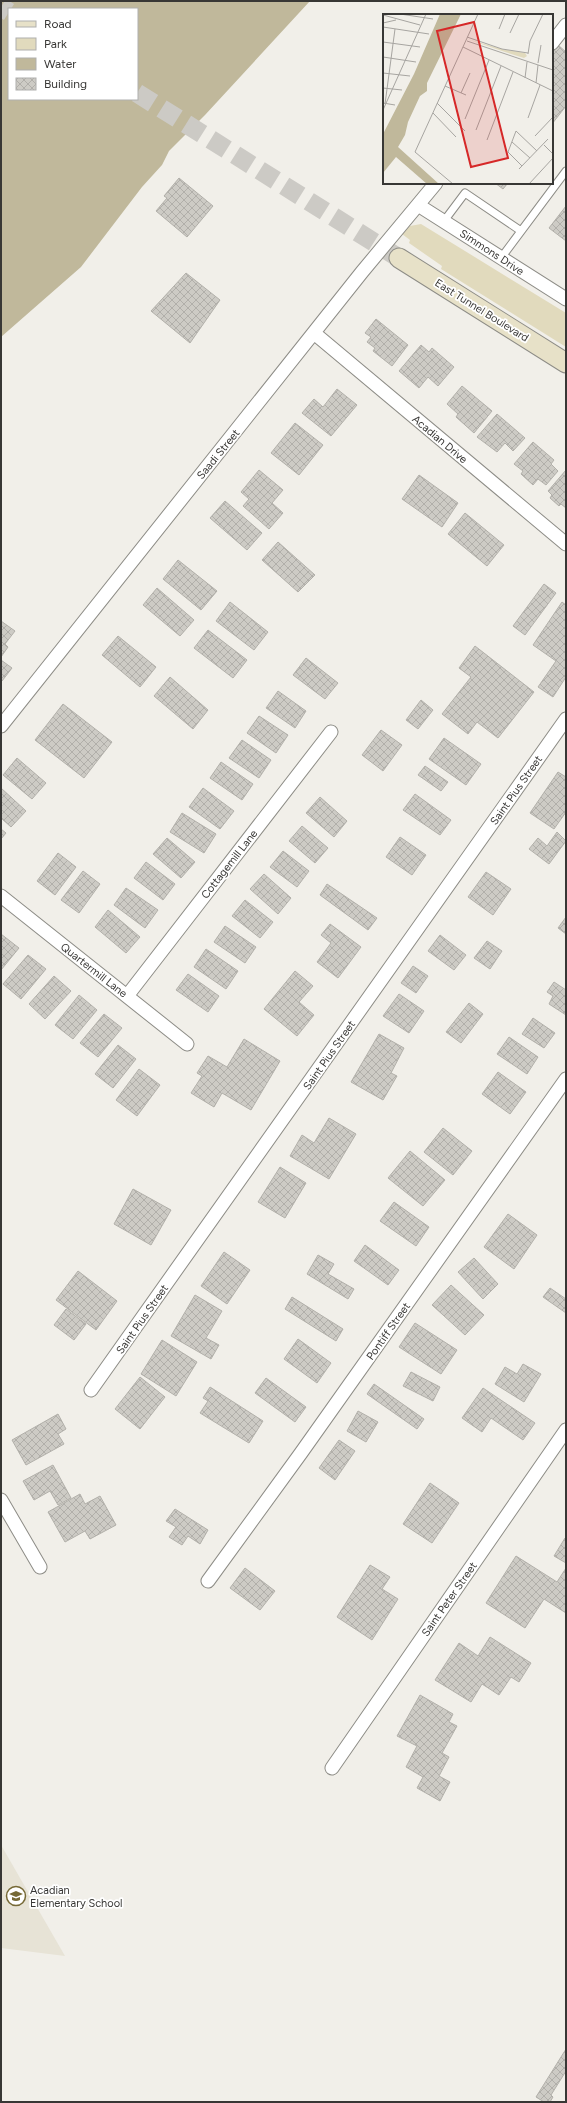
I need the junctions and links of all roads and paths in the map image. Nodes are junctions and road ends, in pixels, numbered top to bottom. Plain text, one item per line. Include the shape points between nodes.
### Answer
1 (566, 25) edge
2 (553, 42) edge
3 (566, 172) edge
4 (435, 184) edge
5 (418, 205) junction
6 (444, 221) junction
7 (521, 231) junction
8 (399, 258) tunnel mouth
9 (501, 258) junction
10 (566, 299) edge
11 (314, 333) junction
12 (566, 362) edge
13 (566, 544) edge
14 (566, 719) edge
15 (1, 726) edge
16 (331, 732) dead end
17 (1, 896) edge
18 (127, 996) junction
19 (188, 1044) dead end
20 (566, 1079) edge
21 (91, 1390) dead end
22 (566, 1430) edge
23 (1, 1500) edge
24 (40, 1566) dead end
25 (208, 1581) dead end
26 (332, 1768) dead end

1 - 2 street
3 - 7 lane
4 - 5 street, Saadi Street
5 - 6 street, Simmons Drive
5 - 11 street, Saadi Street
6 - 7 lane via 465,193
6 - 9 street, Simmons Drive
7 - 9 lane
8 - 12 main road, East Tunnel Boulevard
9 - 10 street, Simmons Drive
11 - 13 street, Acadian Drive
11 - 15 street, Saadi Street
14 - 21 street, Saint Pius Street
16 - 18 street, Cottagemill Lane
17 - 18 street, Quartermill Lane
18 - 19 street, Quartermill Lane
20 - 25 street, Pontiff Street
22 - 26 street, Saint Peter Street
23 - 24 street

